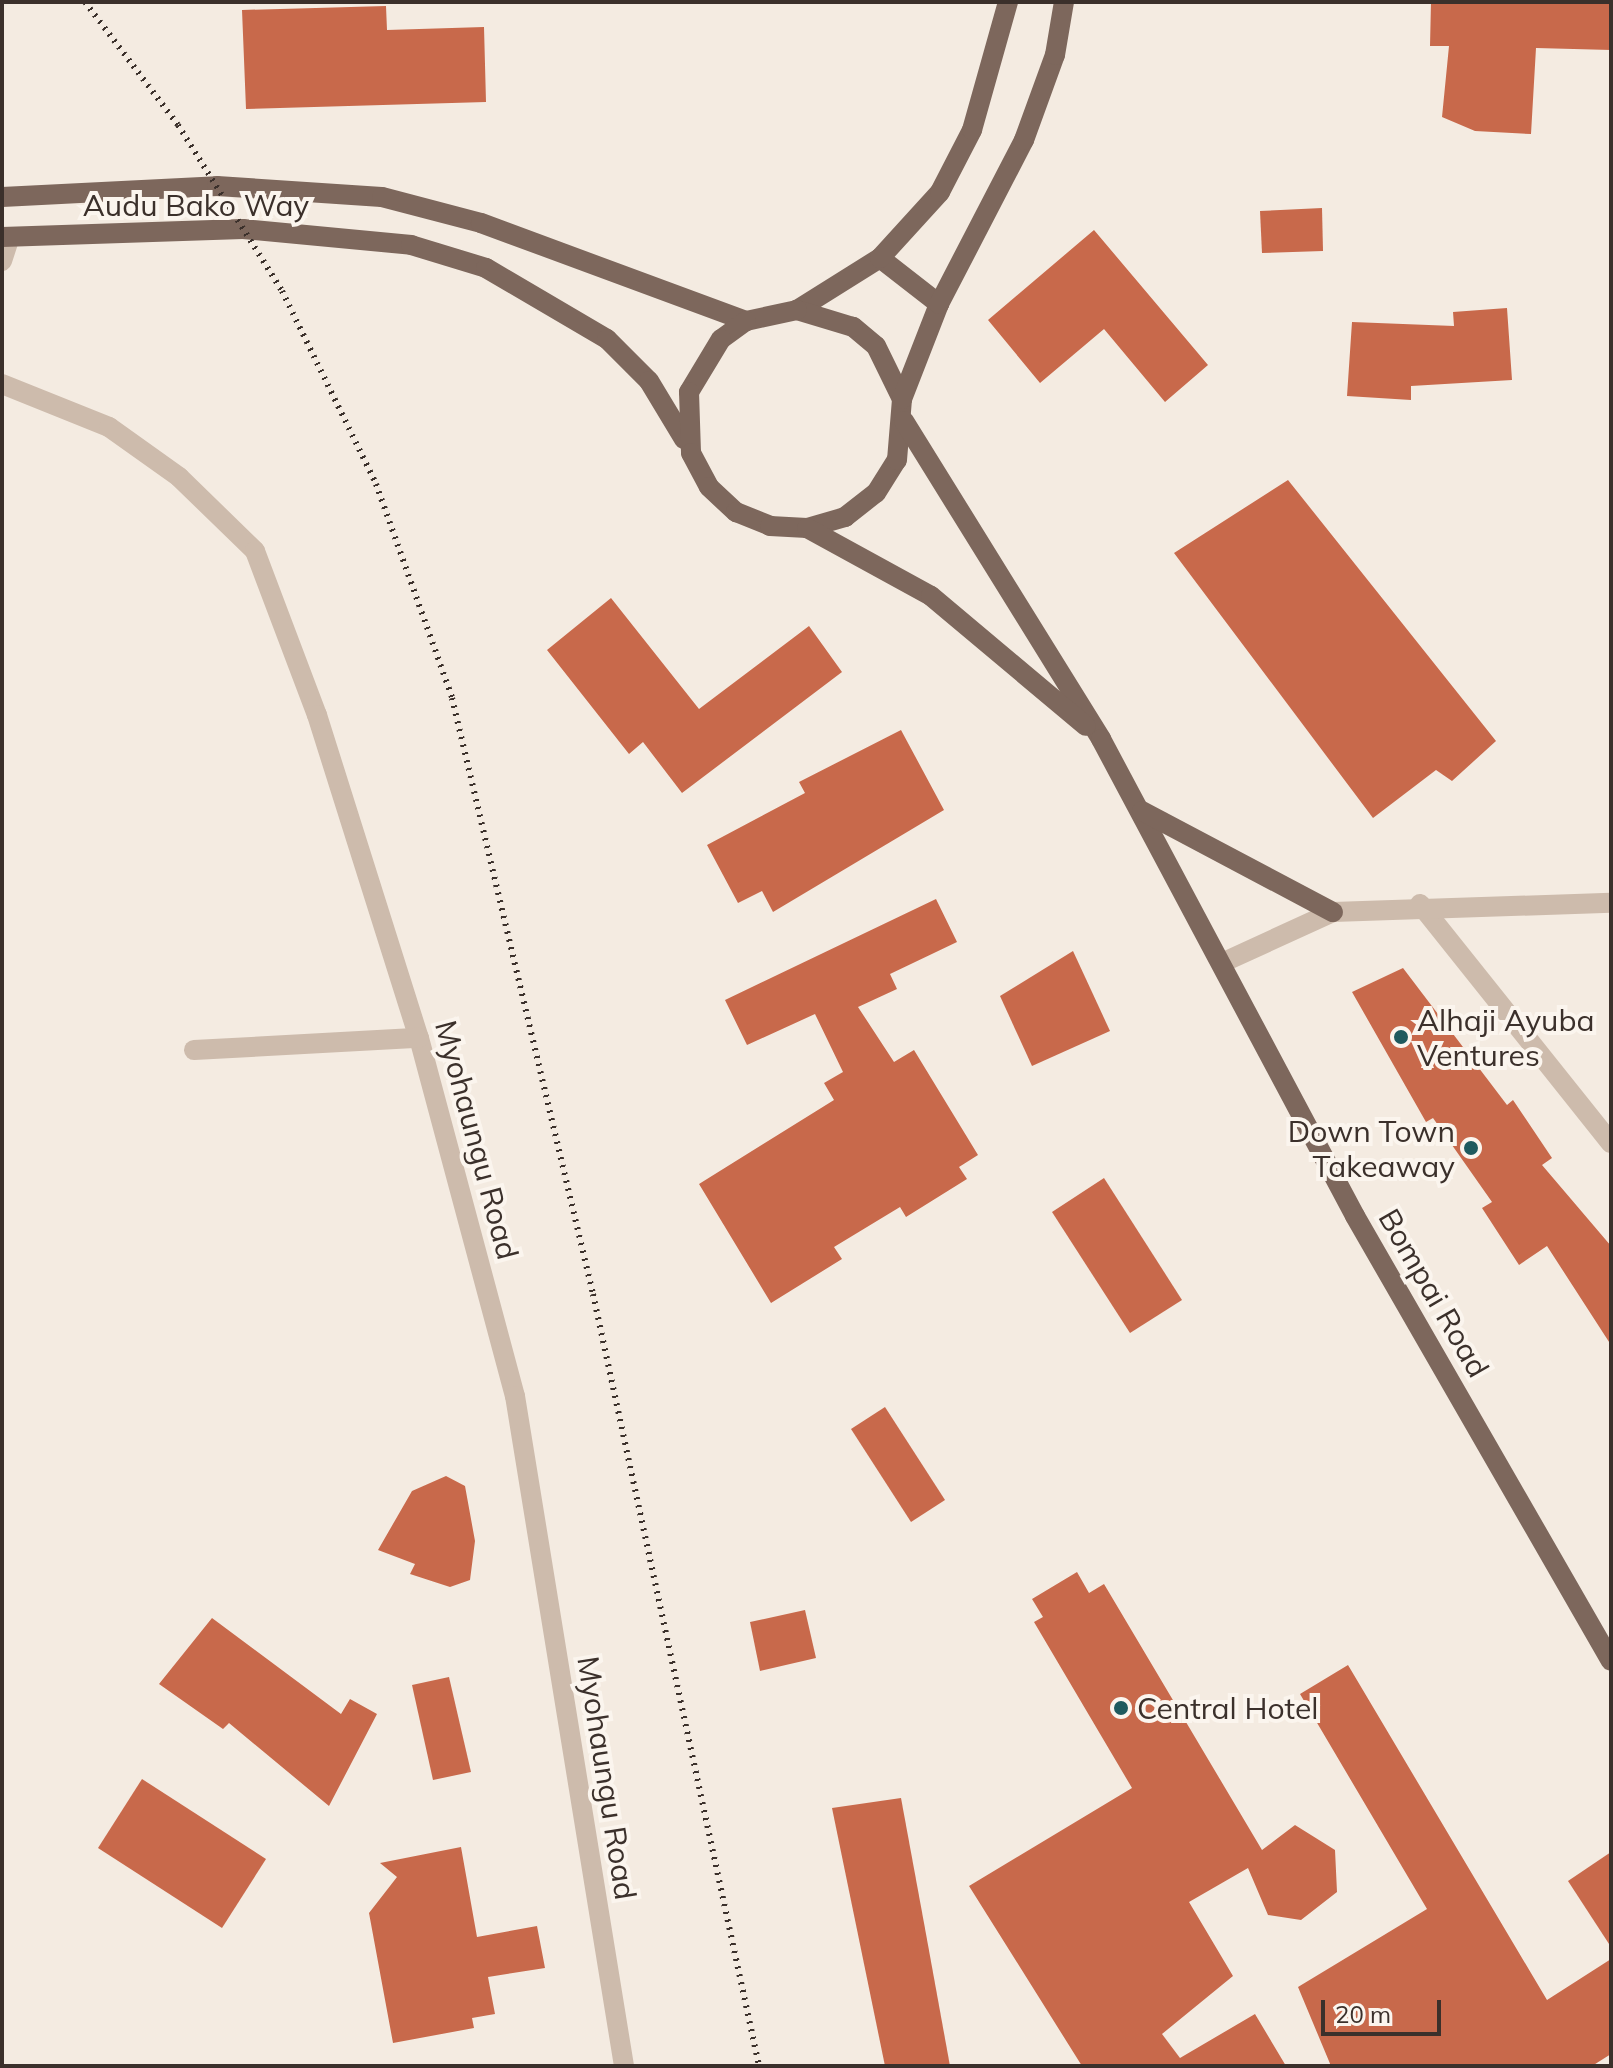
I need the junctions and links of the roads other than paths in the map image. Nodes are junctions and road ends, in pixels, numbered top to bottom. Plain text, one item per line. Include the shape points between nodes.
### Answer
1 (1008, 2) edge
2 (1064, 2) edge
3 (2, 197) edge
4 (6, 237) edge
5 (880, 258) junction
6 (2, 261) edge
7 (939, 304) junction
8 (797, 310) junction
9 (746, 321) junction
10 (2, 384) edge
11 (902, 399) junction
12 (904, 421) junction
13 (691, 453) junction
14 (807, 528) junction
15 (1101, 739) junction
16 (1141, 811) junction
17 (1611, 903) edge
18 (1420, 904) junction
19 (1333, 912) junction
20 (1226, 961) junction
21 (419, 1038) junction
22 (194, 1050) dead end
23 (1611, 1143) edge
24 (1611, 1661) edge
25 (624, 2066) edge

1 - 5 main road via 972,130 940,192
2 - 7 main road via 1055,55 1024,140
3 - 9 main road, Audu Bako Way via 217,186 382,197 481,223
4 - 6 street
4 - 13 main road, Audu Bako Way via 259,230 411,245 486,268 607,339 649,381
5 - 7 main road
5 - 8 main road
7 - 11 main road
8 - 9 main road
8 - 11 main road via 853,327 876,346
9 - 13 main road via 721,339 689,392
10 - 21 street, Myohaungu Road via 109,427 179,477 255,551 317,715
11 - 12 main road
12 - 14 main road via 897,460 876,493 845,517
12 - 15 main road, Bompai Road
13 - 14 main road via 709,487 736,512 770,526
14 - 15 main road via 931,596
15 - 16 main road, Bompai Road
16 - 19 main road
16 - 20 main road, Bompai Road
17 - 18 street
18 - 19 street
18 - 23 street
19 - 20 street
20 - 24 main road, Bompai Road via 1355,1216
21 - 22 street
21 - 25 street, Myohaungu Road via 515,1396

